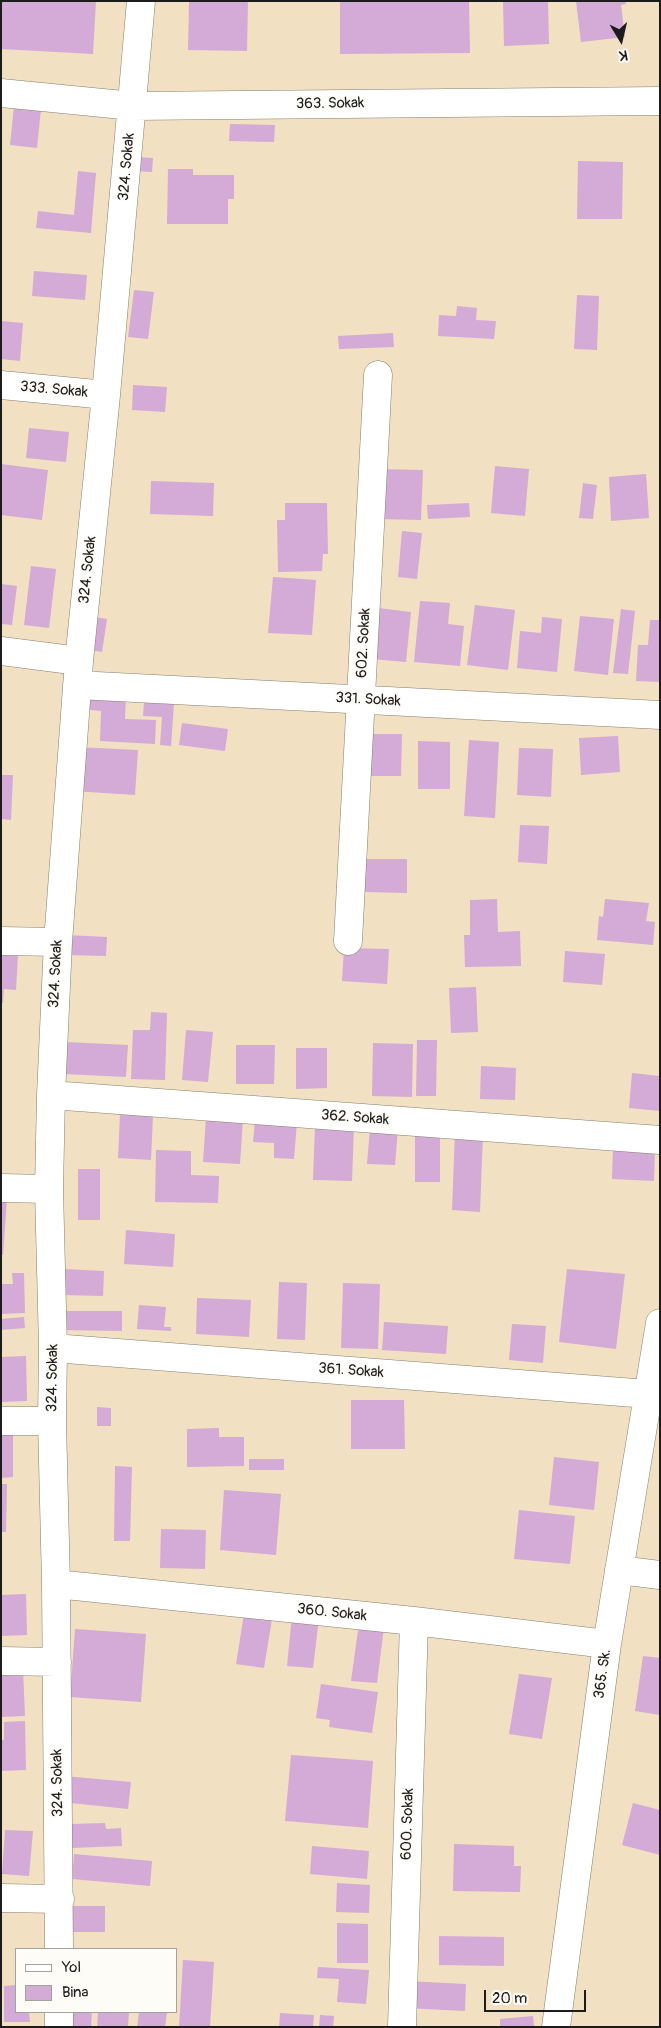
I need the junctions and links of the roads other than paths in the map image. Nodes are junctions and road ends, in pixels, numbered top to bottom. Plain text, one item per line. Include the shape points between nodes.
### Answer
1 (141, 1) edge
2 (1, 93) edge
3 (660, 101) edge
4 (133, 106) junction
5 (378, 375) dead end
6 (1, 385) edge
7 (106, 395) junction
8 (1, 651) edge
9 (78, 673) junction
10 (361, 699) junction
11 (660, 715) edge
12 (1, 941) edge
13 (348, 941) dead end
14 (58, 942) junction
15 (51, 1095) junction
16 (660, 1140) edge
17 (1, 1188) edge
18 (49, 1189) junction
19 (660, 1323) edge
20 (54, 1348) junction
21 (648, 1394) junction
22 (1, 1421) edge
23 (52, 1421) junction
24 (619, 1570) junction
25 (660, 1575) edge
26 (56, 1584) junction
27 (414, 1621) junction
28 (607, 1644) junction
29 (1, 1661) edge
30 (57, 1662) junction
31 (1, 1898) edge
32 (60, 1899) junction
33 (59, 1948) edge
34 (59, 2013) edge
35 (59, 2027) edge
36 (402, 2027) edge
37 (556, 2027) edge

1 - 4 street, 324. Sokak
2 - 4 street, 363. Sokak
3 - 4 street, 363. Sokak
4 - 7 street, 324. Sokak
5 - 10 street, 602. Sokak
6 - 7 street, 333. Sokak
7 - 9 street, 324. Sokak
8 - 9 street, 331. Sokak
9 - 10 street, 331. Sokak
9 - 14 street, 324. Sokak
10 - 11 street, 331. Sokak
10 - 13 street, 602. Sokak
12 - 14 street
14 - 15 street, 324. Sokak
15 - 16 street, 362. Sokak
15 - 18 street, 324. Sokak
17 - 18 street
18 - 20 street, 324. Sokak
19 - 21 street, 365. Sk.
20 - 21 street, 361. Sokak
20 - 23 street, 324. Sokak
21 - 24 street, 365. Sk.
22 - 23 street
23 - 26 street, 324. Sokak
24 - 25 street
24 - 28 street, 365. Sk.
26 - 27 street, 360. Sokak
26 - 30 street, 324. Sokak
27 - 28 street, 360. Sokak
27 - 36 street, 600. Sokak
28 - 37 street, 365. Sk.
29 - 30 street
30 - 32 street, 324. Sokak
31 - 32 street
32 - 33 street, 324. Sokak
34 - 35 street

